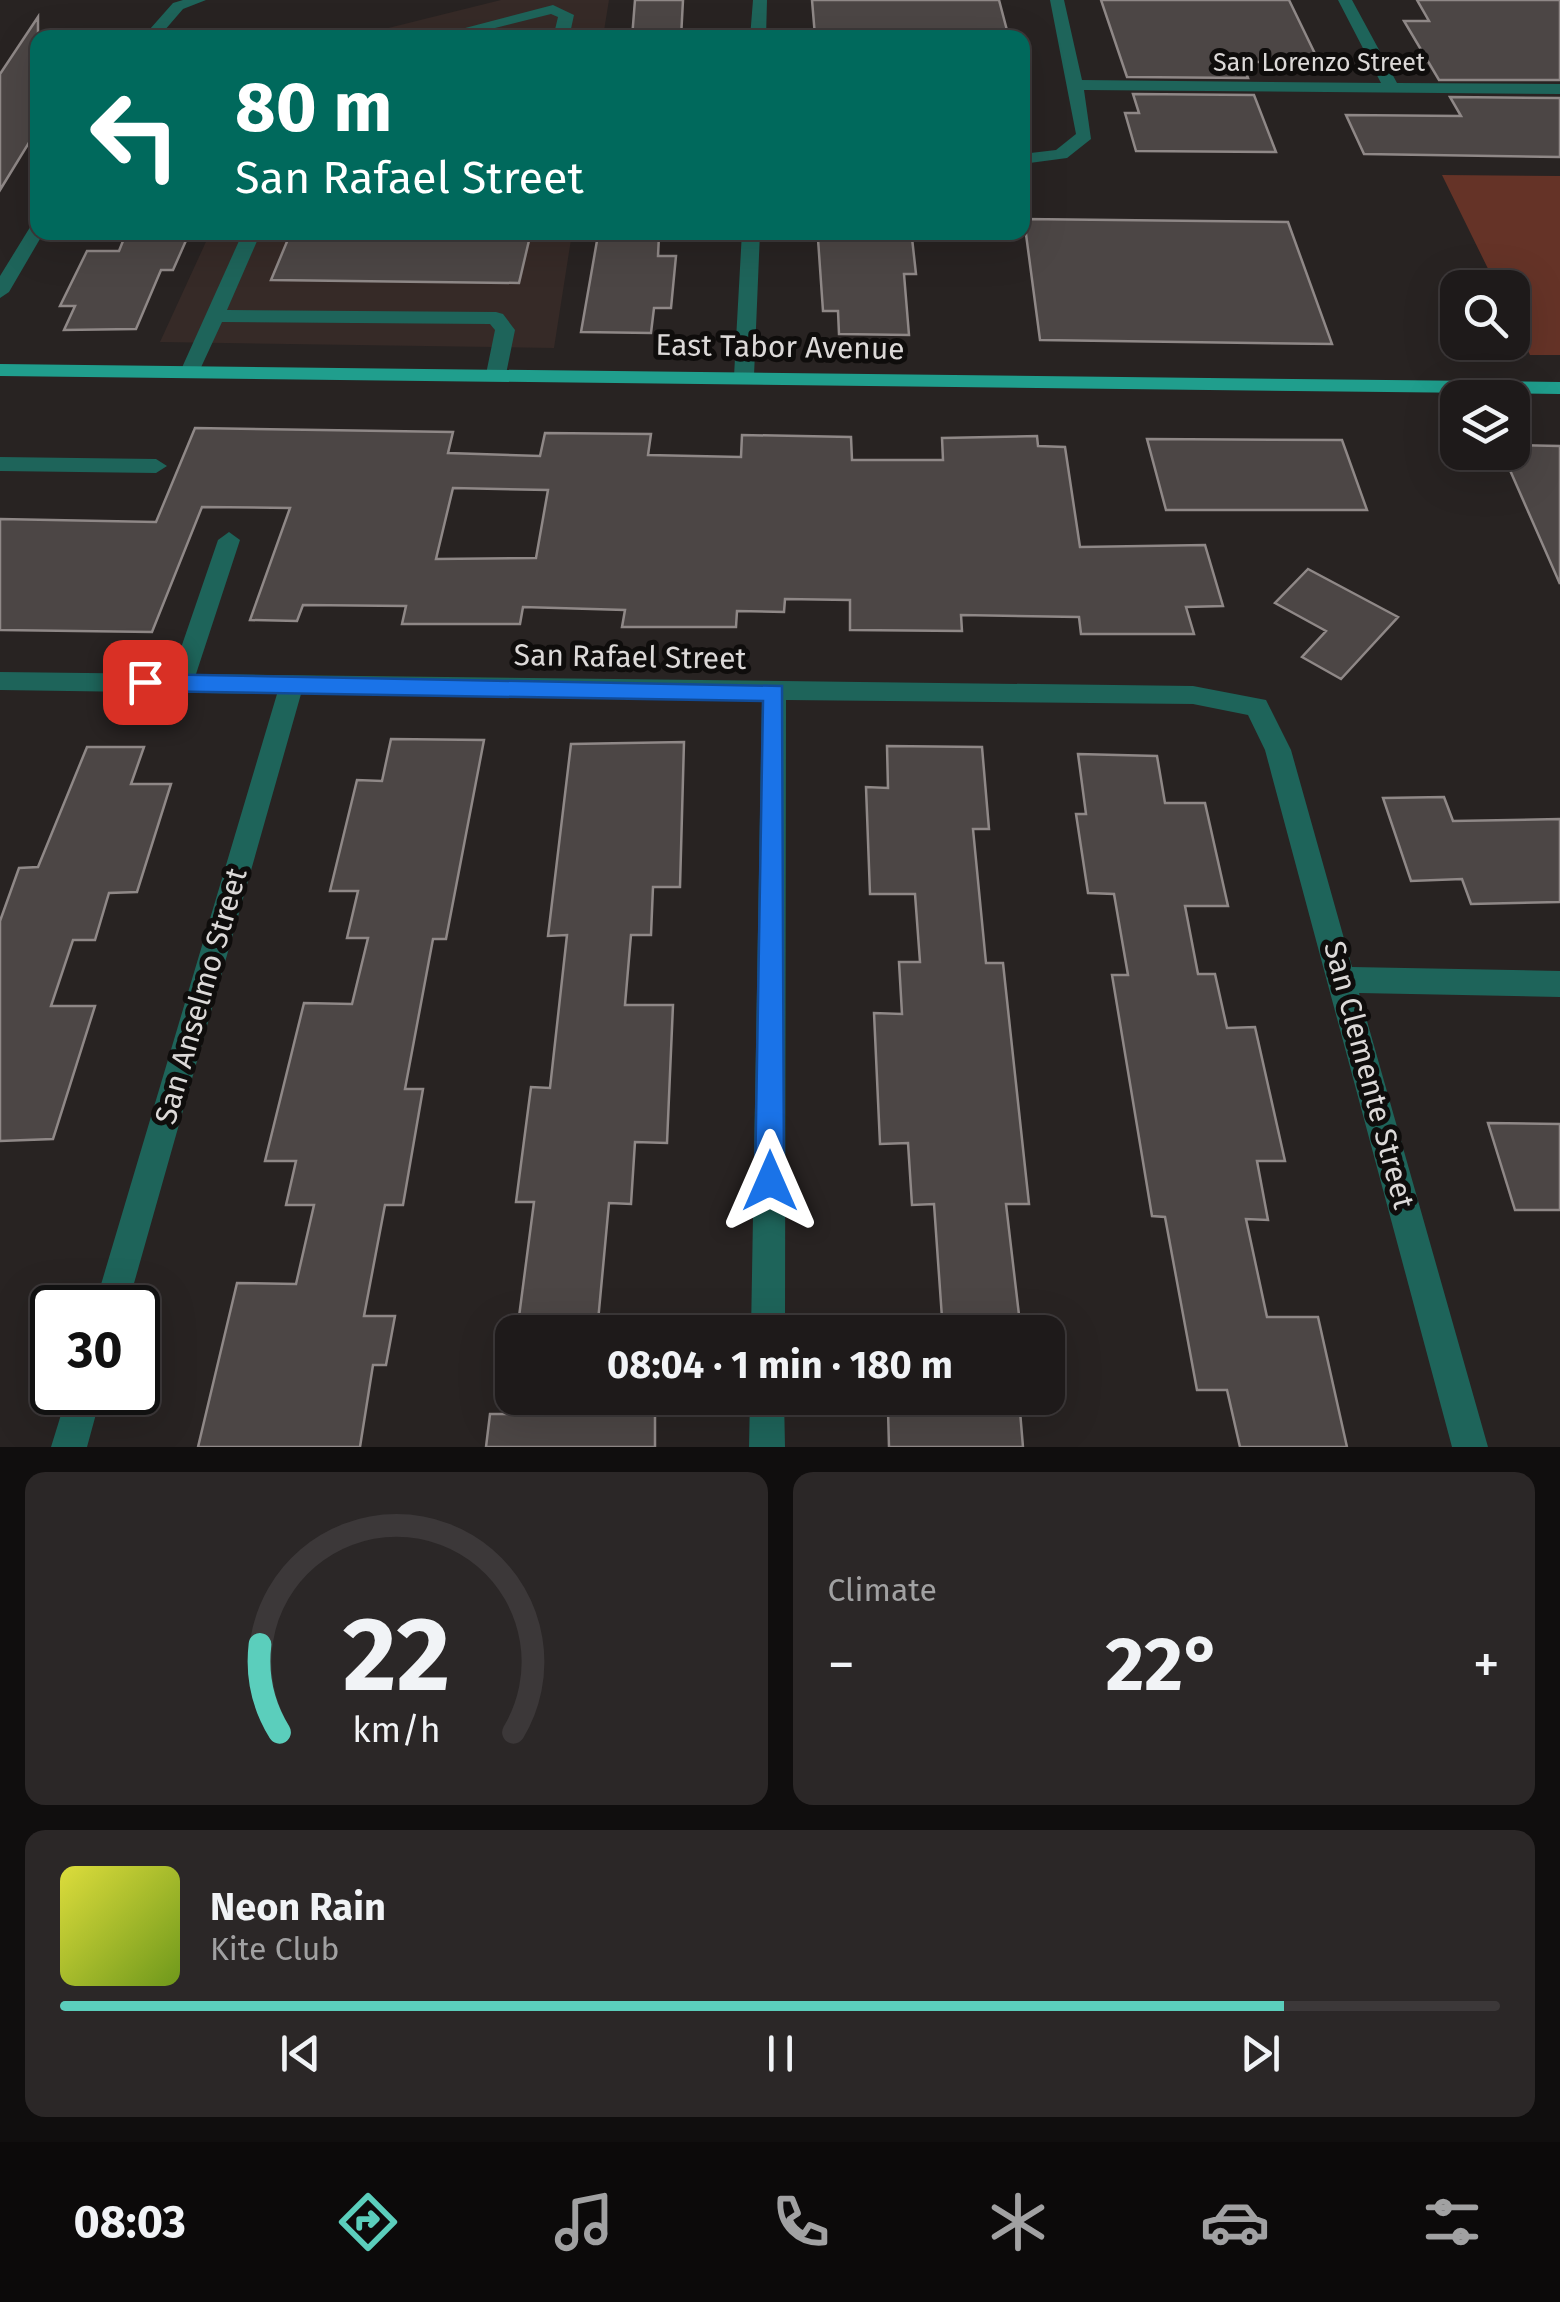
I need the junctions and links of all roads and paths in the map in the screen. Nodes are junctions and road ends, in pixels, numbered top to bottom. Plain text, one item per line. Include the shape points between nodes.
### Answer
1 (200, 0) edge
2 (760, 0) edge
3 (1057, 0) edge
4 (1345, 0) edge
5 (156, 30) edge
6 (468, 30) edge
7 (563, 30) edge
8 (758, 30) edge
9 (1078, 85) junction
10 (1391, 87) junction
11 (1560, 89) edge
12 (1030, 158) edge
13 (31, 240) edge
14 (248, 240) edge
15 (750, 240) edge
16 (0, 292) edge
17 (214, 316) junction
18 (0, 370) edge
19 (190, 372) junction
20 (496, 374) junction
21 (744, 376) junction
22 (1560, 388) edge
23 (0, 464) edge
24 (156, 466) dead end
25 (229, 540) dead end
26 (0, 680) edge
27 (181, 683) junction
28 (292, 684) junction
29 (774, 692) junction
30 (1257, 706) joint
31 (1343, 980) junction
32 (1560, 984) edge
33 (117, 1285) edge
34 (768, 1315) edge
35 (78, 1415) edge
36 (768, 1415) edge
37 (69, 1447) edge
38 (767, 1447) edge
39 (1470, 1447) edge

1 - 5 street via 178,6
2 - 8 street
3 - 9 street
4 - 10 street
6 - 7 street via 553,10 566,15
9 - 10 street, San Lorenzo Street
9 - 12 street via 1086,135 1061,154
10 - 11 street, San Lorenzo Street
13 - 16 street
14 - 17 street
15 - 21 street
17 - 19 street
17 - 20 street via 496,318 506,330
18 - 19 main road, East Tabor Avenue
19 - 20 main road, East Tabor Avenue
20 - 21 main road, East Tabor Avenue
21 - 22 main road, East Tabor Avenue
23 - 24 street
25 - 27 street
26 - 27 street, San Rafael Street
27 - 28 street, San Rafael Street
28 - 29 street, San Rafael Street
28 - 33 street, San Anselmo Street
29 - 30 street, San Rafael Street via 1193,694
29 - 34 street
30 - 31 street, San Clemente Street via 1278,750
31 - 32 street
31 - 39 street, San Clemente Street
35 - 37 street
36 - 38 street

